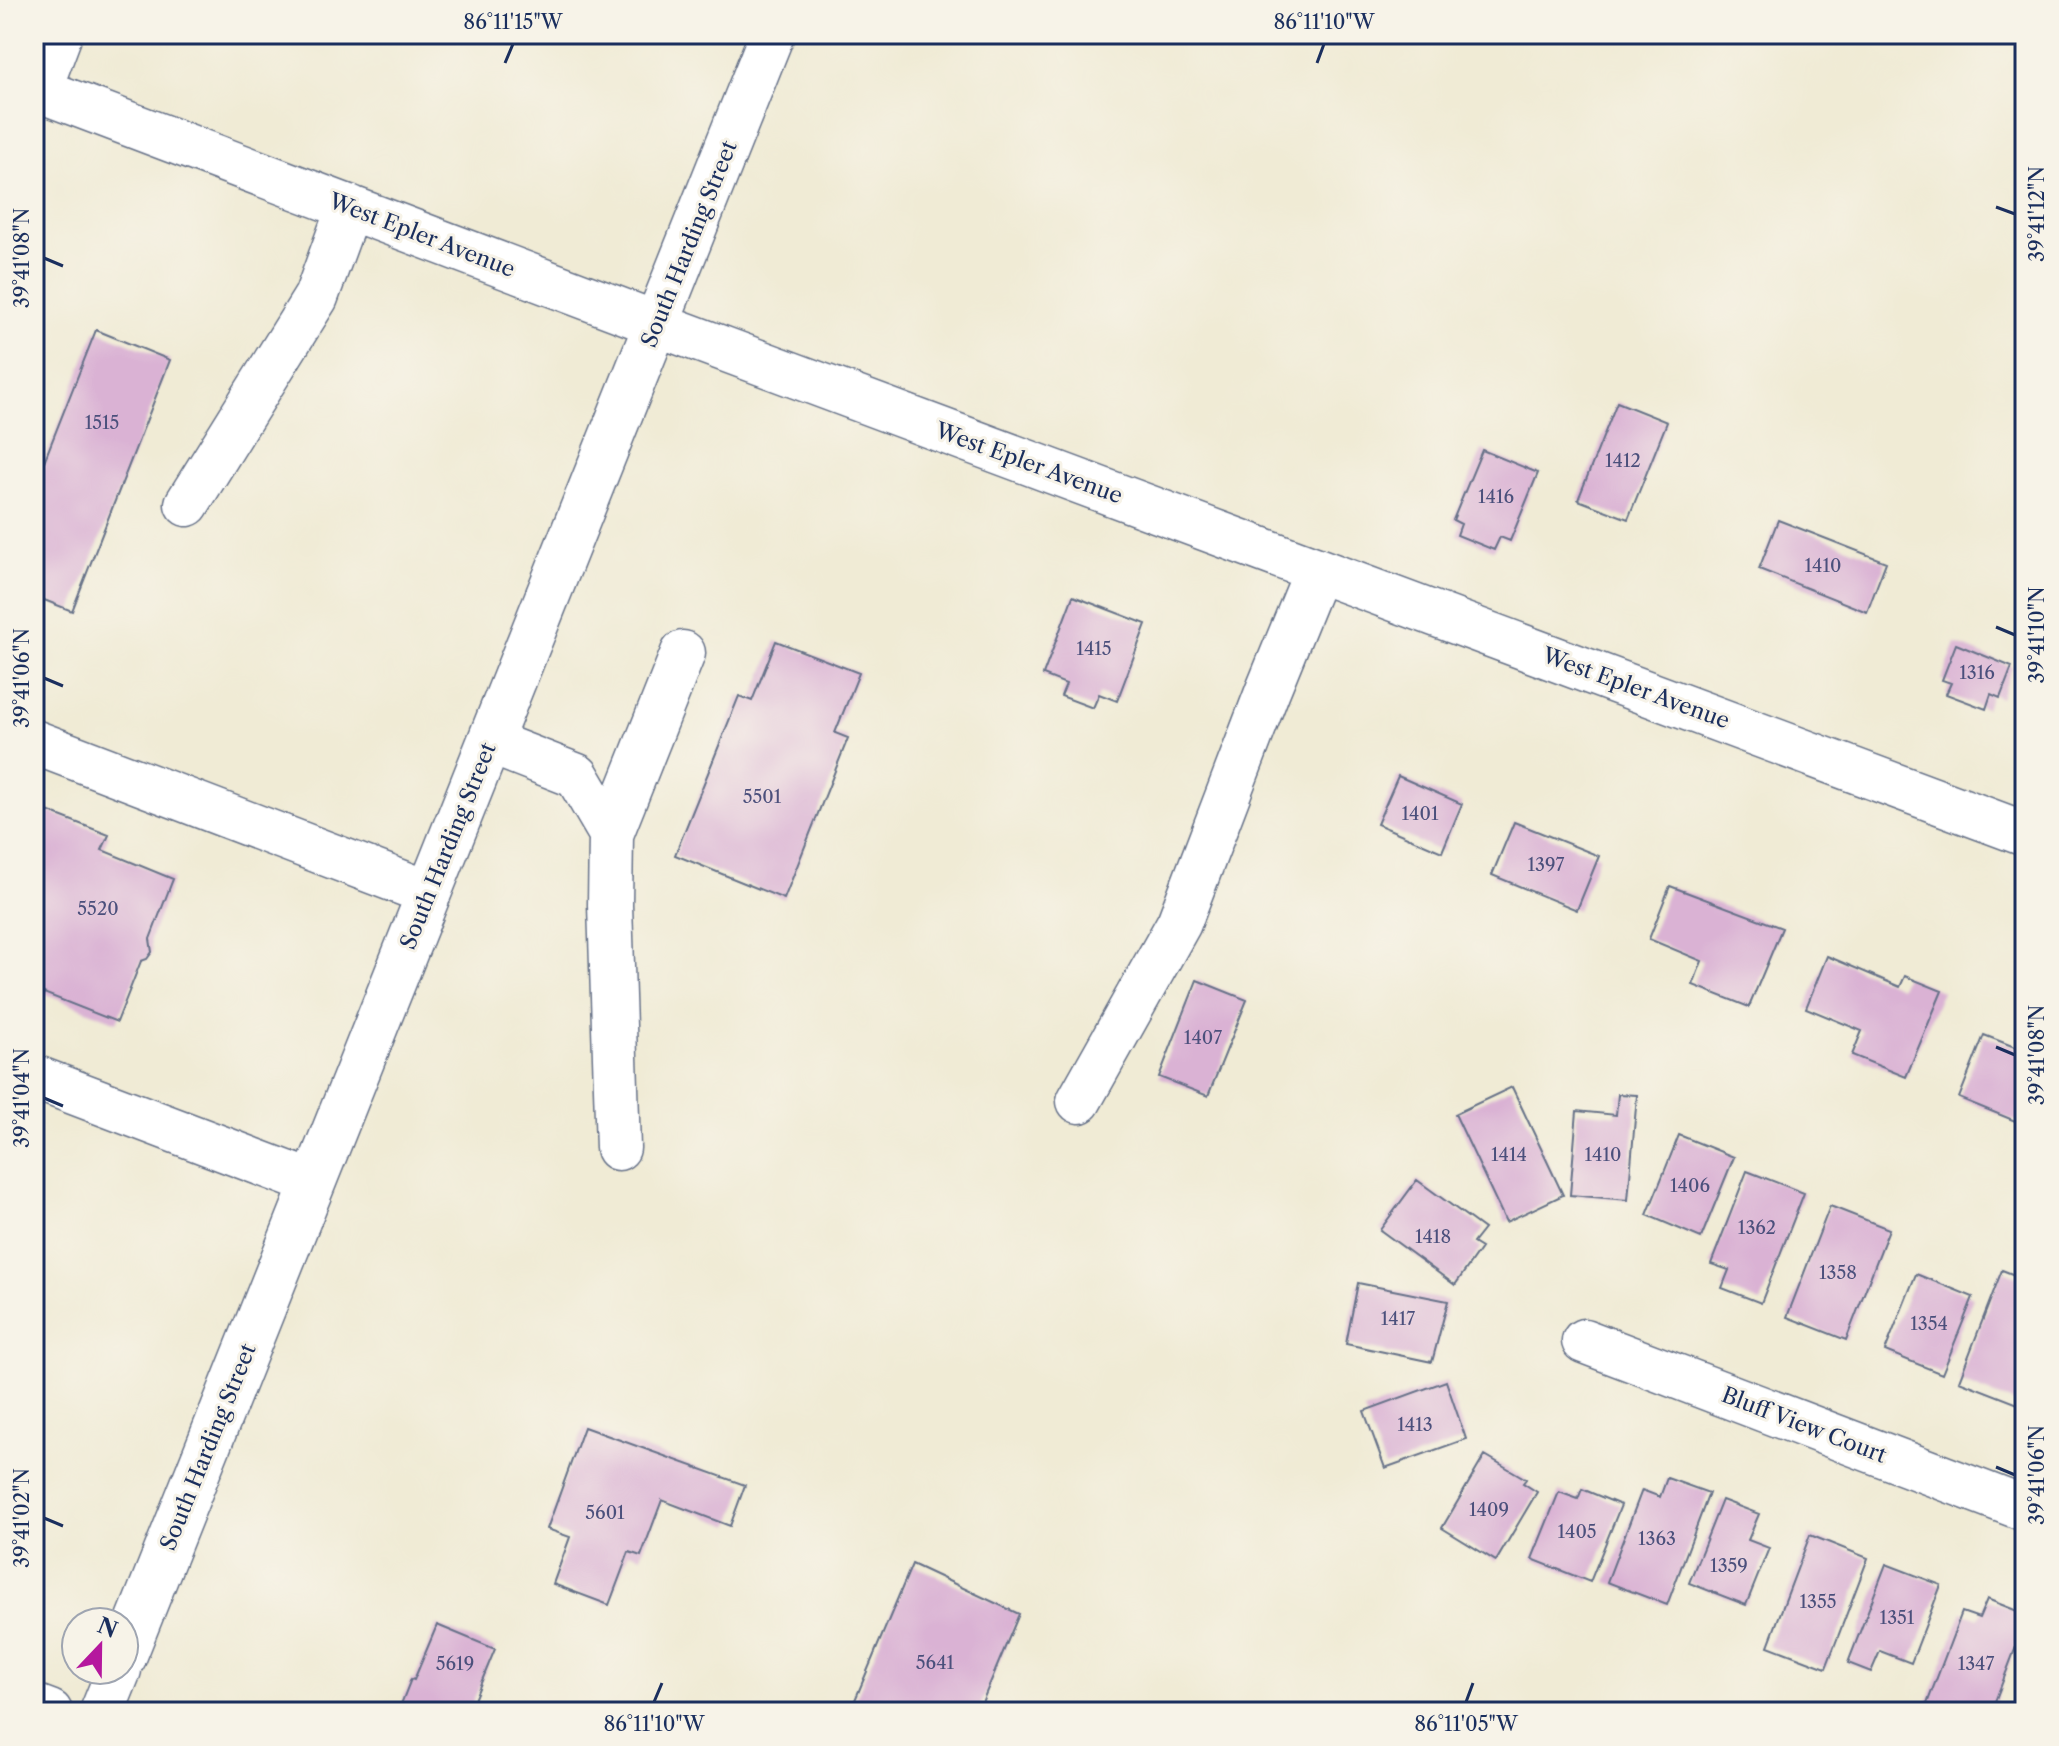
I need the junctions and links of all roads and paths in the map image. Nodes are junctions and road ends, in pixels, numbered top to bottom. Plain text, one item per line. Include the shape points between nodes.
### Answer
1 (60, 34) edge
2 (772, 34) edge
3 (37, 89) edge
4 (349, 207) junction
5 (657, 324) junction
6 (187, 504) dead end
7 (1317, 570) junction
8 (683, 653) dead end
9 (34, 742) edge
10 (490, 742) junction
11 (611, 834) junction
12 (2025, 834) edge
13 (429, 893) junction
14 (34, 1077) edge
15 (1079, 1101) dead end
16 (618, 1148) dead end
17 (313, 1183) junction
18 (1584, 1341) dead end
19 (2025, 1509) edge
20 (140, 1617) edge
21 (113, 1686) edge
22 (34, 1706) edge
23 (50, 1712) edge
24 (102, 1712) edge

1 - 3 street
2 - 5 street, South Harding Street
3 - 4 street, West Epler Avenue
4 - 5 street, West Epler Avenue
4 - 6 street via 316,297
5 - 7 street, West Epler Avenue
5 - 10 street, South Harding Street
7 - 12 street, West Epler Avenue
7 - 15 street via 1179,923
8 - 11 street
9 - 13 street
10 - 11 street via 577,776
10 - 13 street, South Harding Street
11 - 16 street
13 - 17 street, South Harding Street
14 - 17 street
17 - 20 street, South Harding Street
18 - 19 street, Bluff View Court
21 - 24 street
22 - 23 street

